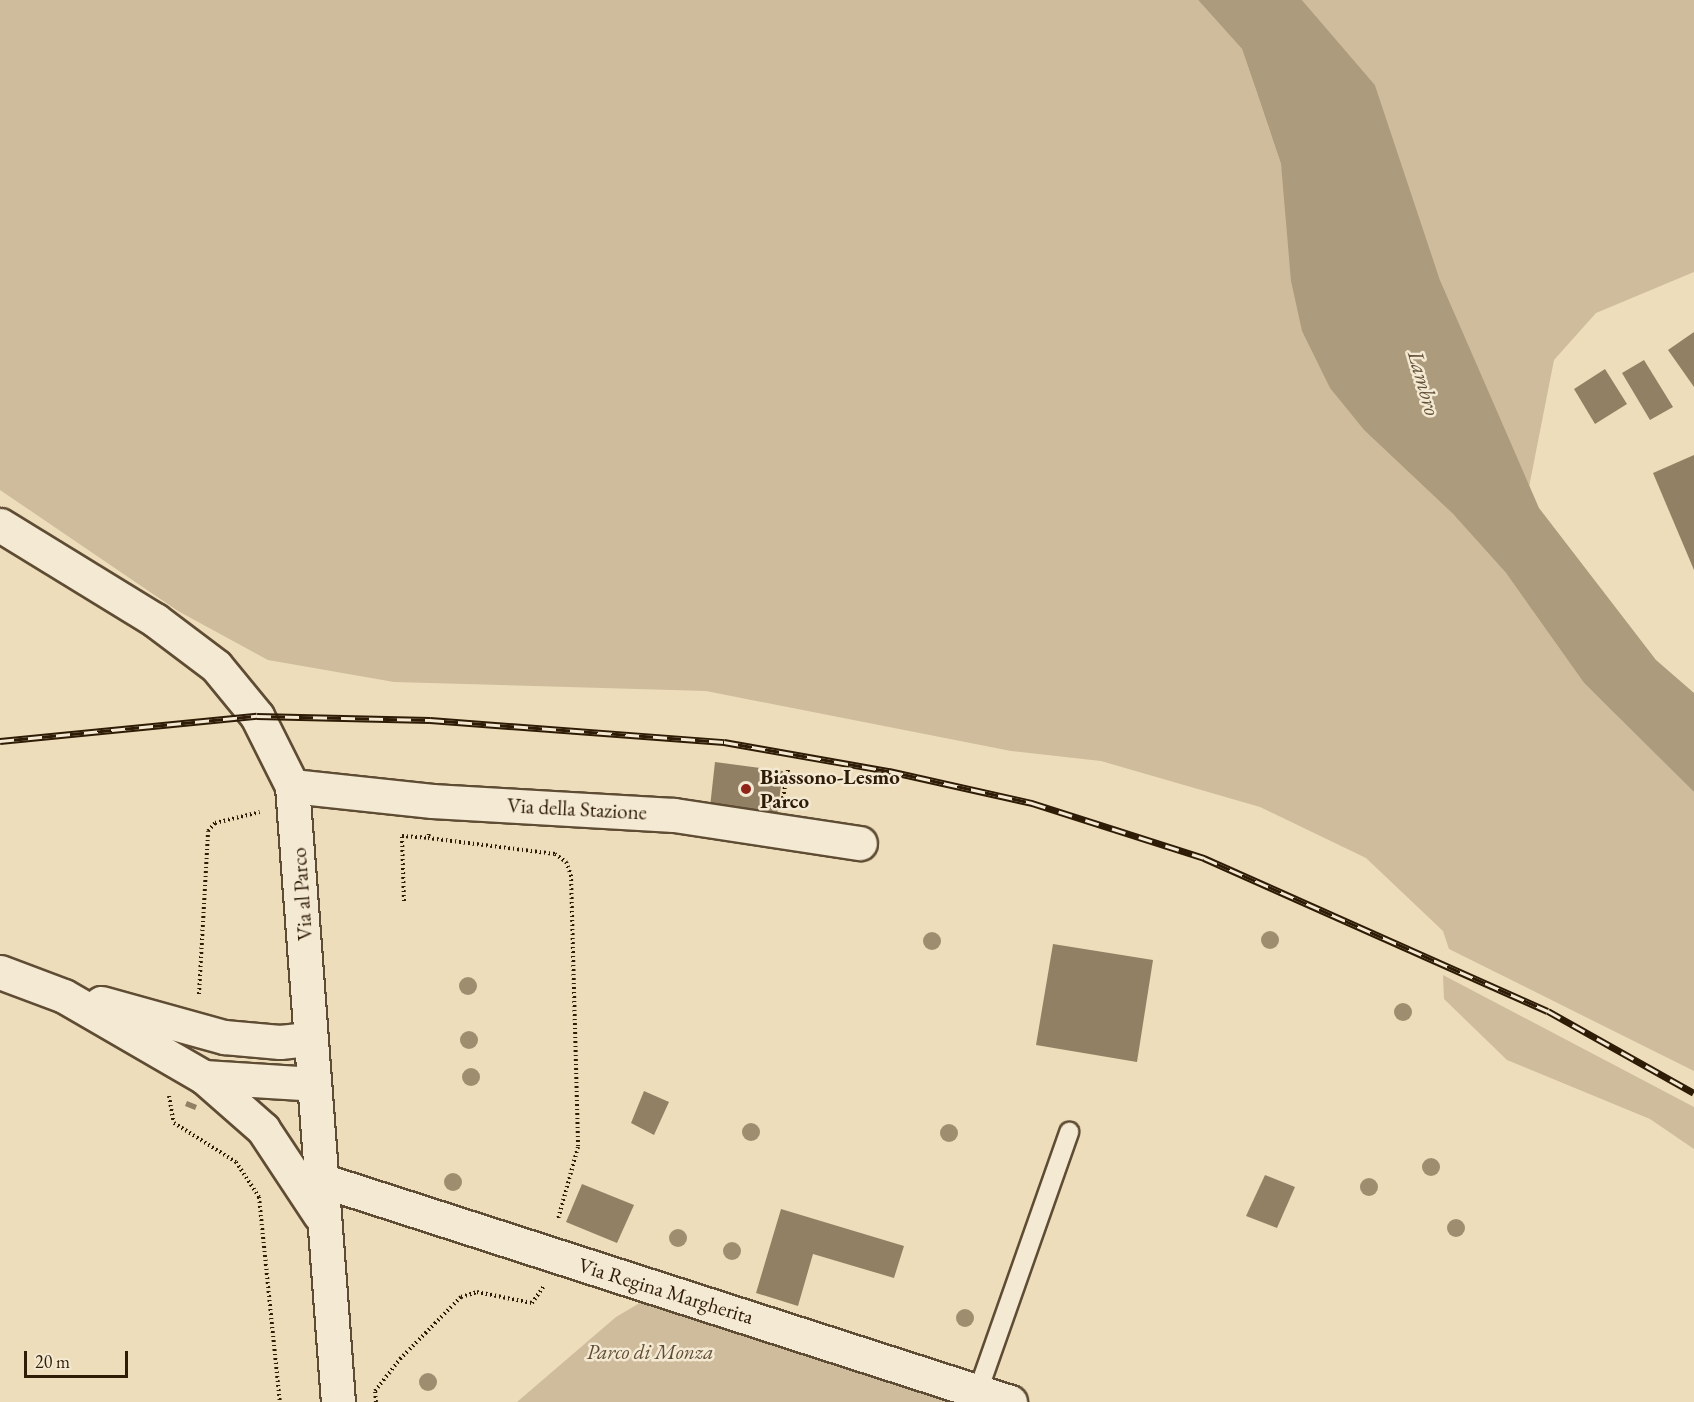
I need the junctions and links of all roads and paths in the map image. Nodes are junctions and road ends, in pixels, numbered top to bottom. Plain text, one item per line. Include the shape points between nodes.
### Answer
1 (0, 525) edge
2 (294, 799) junction
3 (432, 801) junction
4 (428, 838) junction
5 (860, 843) dead end
6 (404, 901) dead end
7 (0, 972) edge
8 (64, 996) junction
9 (192, 1029) junction
10 (311, 1039) junction
11 (192, 1070) junction
12 (314, 1084) junction
13 (1069, 1132) dead end
14 (321, 1180) junction
15 (324, 1222) junction
16 (555, 1258) junction
17 (978, 1391) junction
18 (280, 1402) edge
19 (338, 1402) edge
20 (376, 1402) edge
21 (1010, 1402) edge

1 - 2 street, Via al Parco via 155,620 216,666 257,716
2 - 3 street, Via della Stazione
2 - 9 path via 215,823 208,831 198,1009
2 - 10 street, Via al Parco
3 - 4 path
3 - 5 street, Via della Stazione via 674,815
4 - 6 path via 402,836
4 - 16 path via 555,854 566,862 571,875 578,1147 556,1212 562,1231
7 - 8 street
8 - 9 street
8 - 11 street
9 - 10 street via 253,1040
10 - 12 street, Via al Parco
11 - 12 street
11 - 15 street via 263,1129
11 - 18 path via 168,1105 174,1123 236,1162 259,1197
12 - 14 street, Via al Parco
13 - 17 lane
14 - 15 street, Via al Parco
14 - 16 street, Via Regina Margherita
15 - 19 street, Via al Parco
16 - 17 street, Via Regina Margherita
16 - 20 path via 532,1303 477,1292 461,1297 400,1359 375,1391
17 - 21 street, Via Regina Margherita

